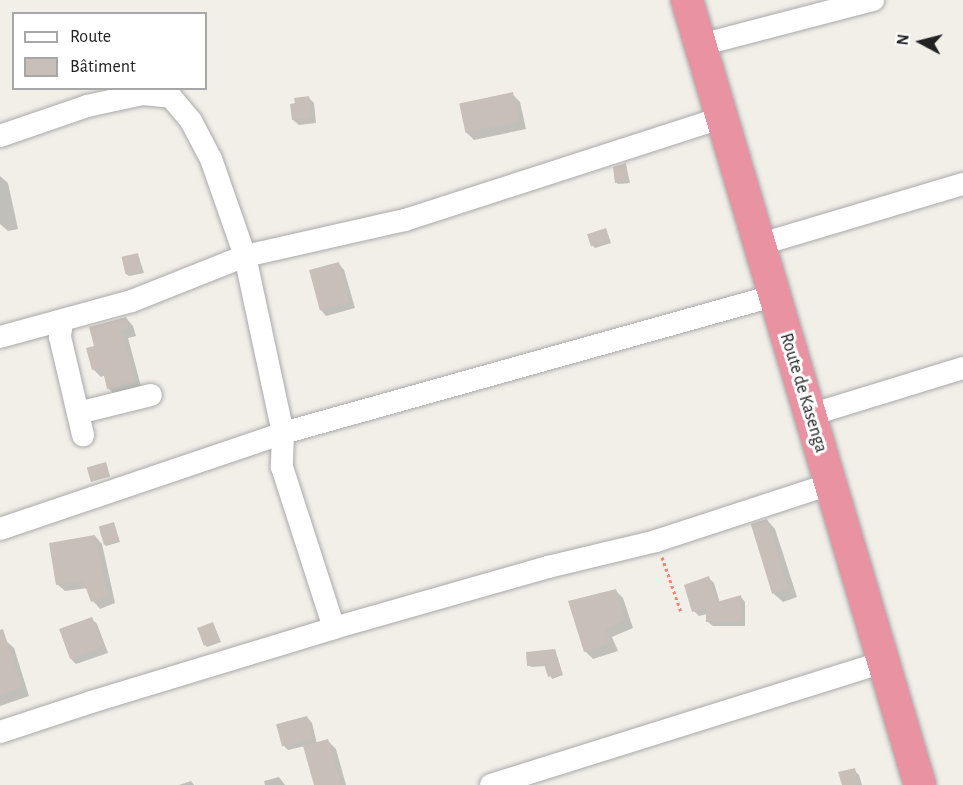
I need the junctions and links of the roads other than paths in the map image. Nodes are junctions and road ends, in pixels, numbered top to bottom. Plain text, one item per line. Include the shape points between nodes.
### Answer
1 (687, 0) edge
2 (873, 0) edge
3 (700, 45) junction
4 (720, 118) junction
5 (0, 136) edge
6 (963, 184) edge
7 (758, 245) junction
8 (245, 256) junction
9 (773, 296) junction
10 (62, 322) junction
11 (0, 337) edge
12 (963, 368) edge
13 (151, 395) dead end
14 (810, 415) junction
15 (283, 433) junction
16 (830, 484) junction
17 (0, 529) edge
18 (334, 628) junction
19 (884, 662) junction
20 (0, 732) edge
21 (491, 785) edge
22 (920, 785) edge

1 - 3 highway, Route de Kasenga
2 - 3 street
3 - 4 highway, Route de Kasenga
4 - 7 highway, Route de Kasenga
4 - 8 street via 405,220
5 - 8 street via 87,106 143,94 171,97 191,121 211,159
6 - 7 street
7 - 9 highway, Route de Kasenga
8 - 10 street via 132,300
8 - 15 street
9 - 14 highway, Route de Kasenga
9 - 15 street
10 - 11 street
10 - 13 street via 60,337 81,424
12 - 14 street
14 - 16 highway, Route de Kasenga
15 - 17 street
15 - 18 street via 282,467
16 - 18 street via 656,541 548,567
16 - 19 highway, Route de Kasenga
18 - 20 street
19 - 21 street
19 - 22 highway, Route de Kasenga

